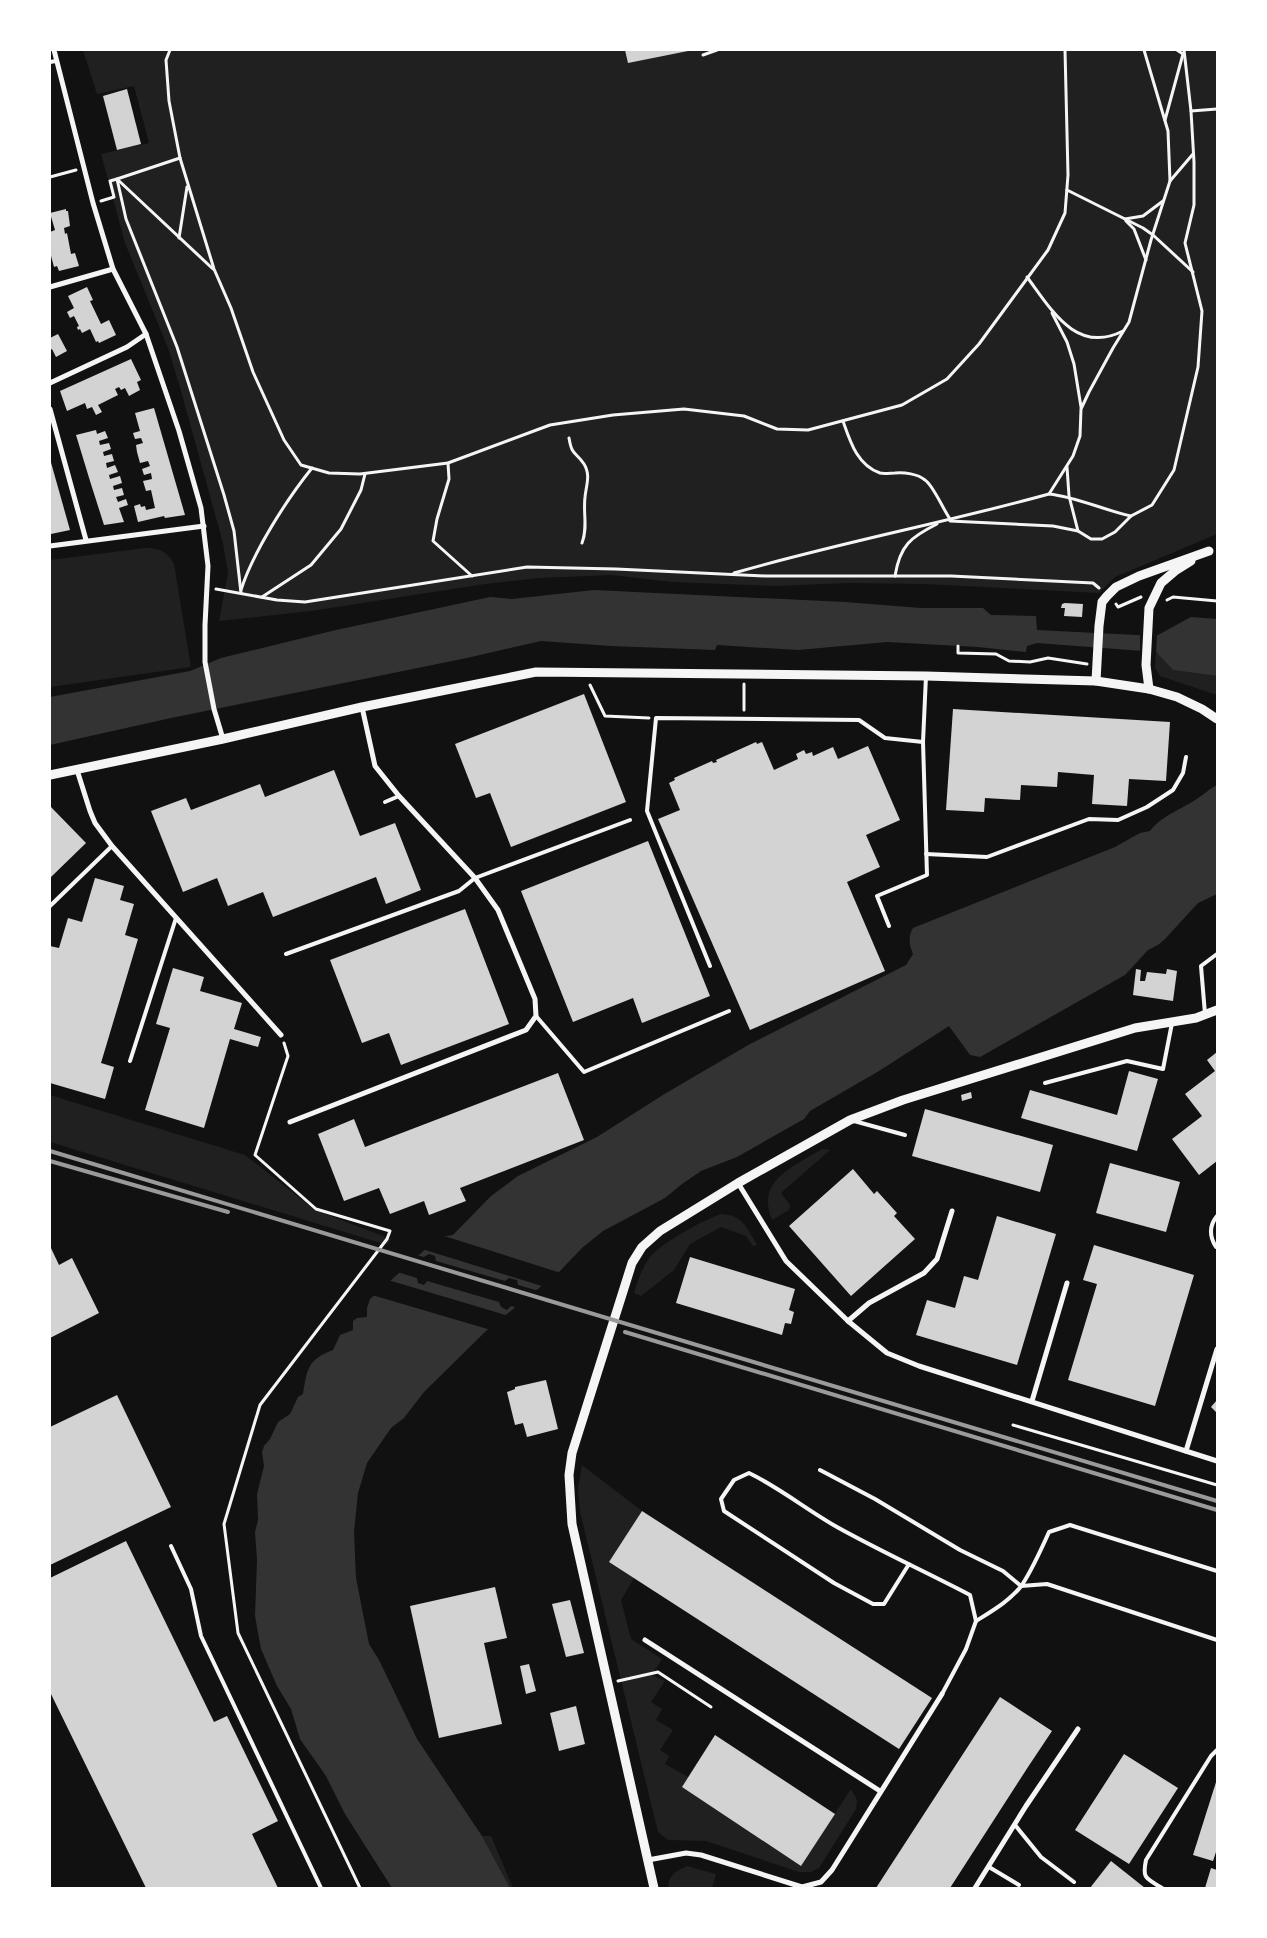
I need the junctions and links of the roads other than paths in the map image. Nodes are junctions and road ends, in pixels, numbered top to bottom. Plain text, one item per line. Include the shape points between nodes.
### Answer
1 (54, 50) edge
2 (56, 60) junction
3 (50, 62) edge
4 (114, 269) junction
5 (50, 287) edge
6 (146, 334) junction
7 (50, 383) edge
8 (50, 409) edge
9 (204, 526) junction
10 (86, 540) junction
11 (50, 546) edge
12 (1213, 548) edge
13 (926, 676) junction
14 (1096, 682) junction
15 (1149, 689) junction
16 (362, 707) junction
17 (1217, 719) edge
18 (223, 739) junction
19 (923, 742) junction
20 (1186, 756) dead end
21 (77, 770) junction
22 (50, 776) edge
23 (399, 796) junction
24 (385, 802) dead end
25 (630, 820) dead end
26 (112, 846) junction
27 (926, 854) junction
28 (475, 878) junction
29 (50, 906) edge
30 (176, 918) junction
31 (889, 926) dead end
32 (286, 954) dead end
33 (1217, 954) edge
34 (710, 966) dead end
35 (729, 1010) dead end
36 (1217, 1010) edge
37 (1205, 1014) junction
38 (536, 1016) junction
39 (1172, 1023) junction
40 (281, 1035) road end
41 (130, 1061) dead end
42 (1045, 1084) dead end
43 (850, 1120) junction
44 (290, 1122) dead end
45 (904, 1135) dead end
46 (738, 1183) junction
47 (952, 1211) dead end
48 (1217, 1216) edge
49 (1216, 1247) edge
50 (1067, 1283) dead end
51 (848, 1321) junction
52 (1217, 1349) edge
53 (1032, 1401) junction
54 (1186, 1451) junction
55 (1217, 1460) edge
56 (820, 1470) dead end
57 (171, 1546) dead end
58 (909, 1564) junction
59 (1217, 1571) edge
60 (1021, 1586) junction
61 (976, 1621) junction
62 (645, 1640) dead end
63 (1217, 1640) edge
64 (942, 1694) joint
65 (1078, 1729) dead end
66 (1217, 1750) edge
67 (880, 1791) junction
68 (1015, 1825) junction
69 (648, 1860) junction
70 (988, 1867) junction
71 (1074, 1882) dead end
72 (1020, 1886) dead end
73 (321, 1888) edge
74 (654, 1888) edge
75 (975, 1888) edge
76 (1162, 1888) edge

1 - 2 street
2 - 3 lane
2 - 4 street via 93,203
4 - 5 street
4 - 6 street
6 - 7 street via 127,347
6 - 9 street via 179,431
8 - 10 street
9 - 10 street
9 - 18 street via 208,566 205,662
10 - 11 street
12 - 14 street via 1139,576 1116,587 1107,596 1102,602
12 - 15 street via 1175,571 1161,583 1152,600 1146,665
13 - 14 street
13 - 16 street via 536,672
13 - 19 lane
14 - 15 street
15 - 17 street via 1202,708
16 - 18 street
16 - 23 street via 375,766
18 - 21 street
19 - 27 lane
19 - 34 lane via 885,738 859,720 656,718 647,811
20 - 27 lane via 1184,773 1172,790 1147,807 1118,820 1089,819 987,857
21 - 22 street
21 - 26 street via 95,823
23 - 24 lane
23 - 28 street
25 - 28 lane
26 - 29 lane
26 - 30 street
27 - 31 lane via 927,875 877,896
28 - 32 lane via 459,891
28 - 38 street via 498,910 535,999
30 - 40 street
30 - 41 lane
33 - 37 lane via 1201,966
35 - 38 lane via 584,1072
36 - 37 street
37 - 39 street
38 - 44 street via 526,1030
39 - 42 lane via 1163,1069 1127,1061
39 - 43 street via 1135,1028 903,1100
43 - 45 lane
43 - 46 street
46 - 51 street via 786,1261
46 - 69 street via 660,1231 642,1247 632,1263 572,1453 569,1475 572,1524
47 - 51 street via 937,1259 924,1273 869,1303
48 - 49 lane via 1211,1229
50 - 53 street
51 - 53 street via 887,1353
52 - 54 street
53 - 54 street
54 - 55 street
56 - 60 lane via 1003,1571
57 - 73 lane via 191,1589 202,1636
58 - 58 lane via 836,1526 772,1484 749,1474 734,1480 721,1500 724,1511 834,1583 873,1604 884,1604
58 - 61 lane via 970,1595
59 - 60 lane via 1070,1525 1050,1532
60 - 61 lane via 1002,1604
60 - 63 lane via 1047,1584
61 - 64 lane via 966,1649
62 - 67 street
64 - 67 street
65 - 68 street
66 - 76 lane via 1146,1860 1144,1872 1147,1879
67 - 69 street via 832,1870 821,1882 802,1887 686,1853
68 - 70 street
68 - 71 lane via 1041,1857
69 - 74 street
70 - 72 lane
70 - 75 street

